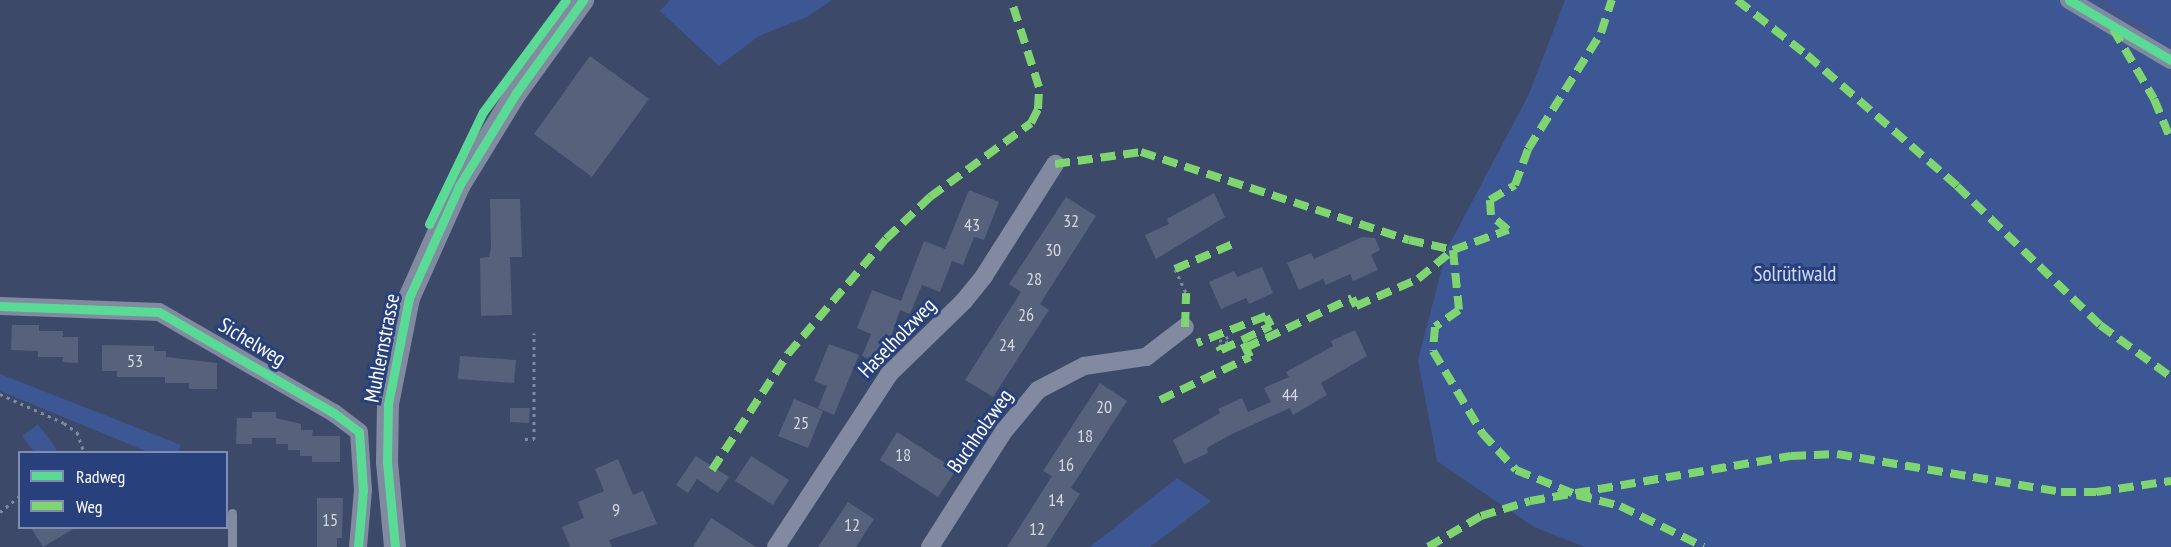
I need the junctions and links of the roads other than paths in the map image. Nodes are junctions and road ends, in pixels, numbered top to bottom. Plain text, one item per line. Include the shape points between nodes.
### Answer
1 (583, 0) edge
2 (2069, 0) edge
3 (2171, 60) edge
4 (1055, 165) dead end
5 (1, 306) edge
6 (1185, 327) dead end
7 (231, 513) dead end
8 (393, 543) edge
9 (232, 547) edge
10 (358, 547) edge
11 (776, 547) edge
12 (930, 547) edge

1 - 8 street, Muhlernstrasse via 516,93 459,186 417,277 398,339 388,404 387,462
2 - 3 street
4 - 11 street, Haselholzweg via 978,285 889,374
5 - 10 street, Sichelweg via 159,312 334,413 359,432 363,490
6 - 12 street, Buchholzweg via 1146,357 1084,366 1038,390 1004,431
7 - 9 lane

